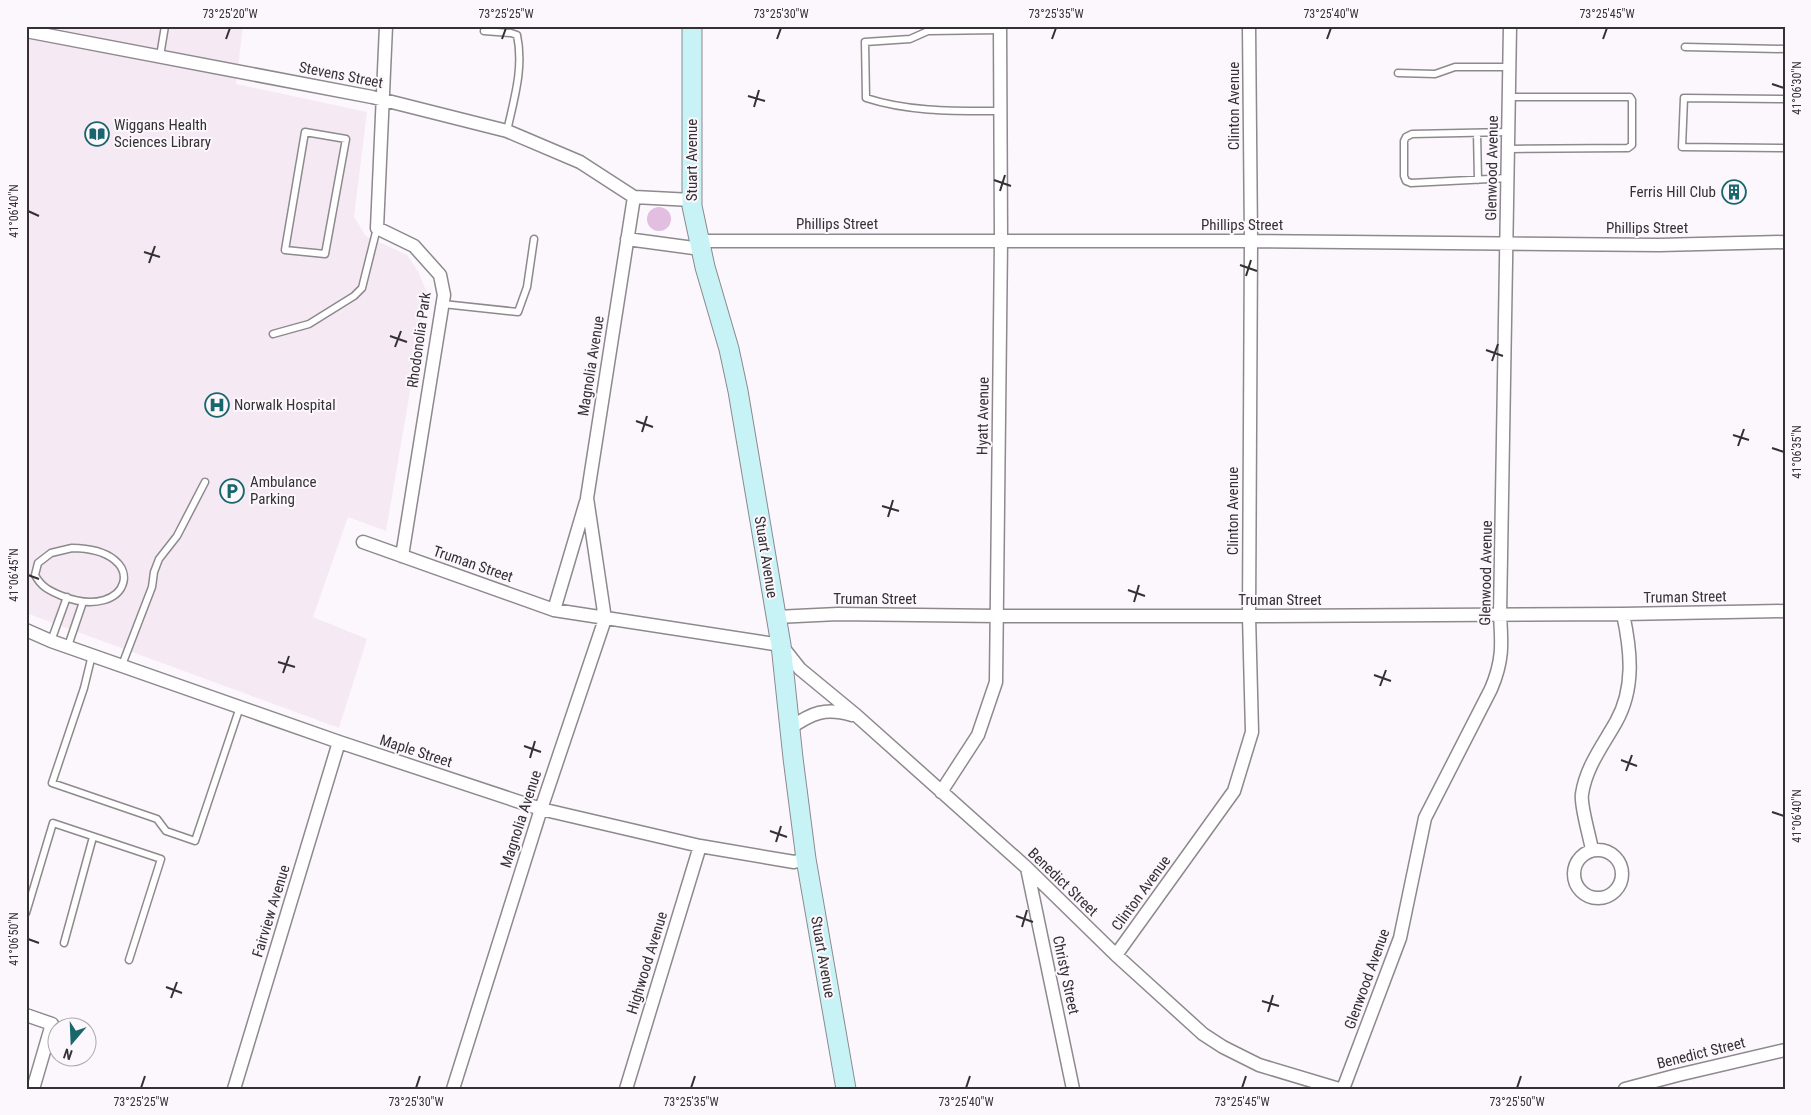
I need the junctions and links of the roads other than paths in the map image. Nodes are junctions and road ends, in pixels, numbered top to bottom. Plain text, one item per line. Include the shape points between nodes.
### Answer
1 (165, 26) edge
2 (386, 26) edge
3 (692, 26) edge
4 (1250, 26) edge
5 (1510, 26) edge
6 (1000, 28) edge
7 (26, 30) edge
8 (484, 31) dead end
9 (1685, 47) dead end
10 (1785, 49) edge
11 (160, 56) junction
12 (1510, 68) junction
13 (1398, 73) dead end
14 (1509, 97) junction
15 (382, 99) junction
16 (1785, 99) edge
17 (1000, 112) junction
18 (507, 131) junction
19 (1509, 132) junction
20 (1477, 133) junction
21 (346, 139) joint
22 (1785, 148) edge
23 (1509, 149) junction
24 (1509, 178) junction
25 (1478, 180) junction
26 (634, 197) junction
27 (692, 200) junction
28 (377, 228) junction
29 (534, 239) dead end
30 (627, 239) junction
31 (1001, 240) junction
32 (1251, 241) junction
33 (1508, 242) junction
34 (1785, 242) edge
35 (700, 245) junction
36 (443, 304) junction
37 (273, 334) dead end
38 (205, 482) dead end
39 (587, 498) junction
40 (363, 542) dead end
41 (402, 556) junction
42 (66, 598) junction
43 (83, 602) junction
44 (554, 610) junction
45 (1785, 611) edge
46 (1623, 614) junction
47 (1500, 615) junction
48 (997, 616) junction
49 (1249, 616) junction
50 (776, 617) junction
51 (604, 619) junction
52 (26, 630) edge
53 (51, 641) junction
54 (781, 645) junction
55 (68, 646) junction
56 (92, 655) junction
57 (122, 666) junction
58 (240, 707) junction
59 (857, 716) junction
60 (790, 728) junction
61 (339, 742) junction
62 (941, 792) junction
63 (541, 809) junction
64 (94, 837) junction
65 (700, 846) junction
66 (1592, 850) dead end
67 (806, 859) junction
68 (1027, 868) junction
69 (26, 913) edge
70 (64, 943) dead end
71 (1116, 955) junction
72 (130, 960) dead end
73 (26, 1015) edge
74 (1785, 1050) edge
75 (33, 1089) edge
76 (234, 1089) edge
77 (453, 1089) edge
78 (626, 1089) edge
79 (846, 1089) edge
80 (1073, 1089) edge
81 (1339, 1089) edge
82 (1344, 1089) edge
83 (1625, 1089) edge

1 - 11 lane
2 - 15 street
3 - 27 street, Stuart Avenue
4 - 32 street, Clinton Avenue
5 - 12 street, Glenwood Avenue
6 - 17 street, Hyatt Avenue
6 - 17 lane via 928,31 910,39 865,42 866,98 890,106
7 - 11 street, Stevens Street
8 - 18 lane via 517,35 519,43 518,86
9 - 10 lane
11 - 15 street, Stevens Street
12 - 13 lane via 1455,67 1435,74
12 - 14 street, Glenwood Avenue
14 - 19 street, Glenwood Avenue
14 - 23 lane via 1630,97 1632,100 1632,144 1628,148
15 - 18 street, Stevens Street
15 - 28 street
16 - 22 lane via 1684,98 1682,147
17 - 31 street, Hyatt Avenue
18 - 26 street, Stevens Street via 580,162
19 - 20 lane
19 - 23 street, Glenwood Avenue
20 - 25 lane
20 - 25 lane via 1412,134 1406,137 1404,176 1411,183
21 - 21 lane via 306,132 285,250 325,254
23 - 24 street, Glenwood Avenue
24 - 25 lane
24 - 33 street, Glenwood Avenue
26 - 27 street, Stevens Street
26 - 30 street
27 - 35 street, Stuart Avenue
28 - 36 street, Rhodonolia Park via 414,246 440,275
28 - 37 lane via 362,288 309,324
29 - 36 lane via 527,287 518,312
30 - 35 street
30 - 39 street, Magnolia Avenue
31 - 32 street, Phillips Street
31 - 35 street, Phillips Street
31 - 48 street, Hyatt Avenue
32 - 33 street, Phillips Street
32 - 49 street, Clinton Avenue
33 - 34 street, Phillips Street via 1659,245
33 - 47 street, Glenwood Avenue
35 - 50 street, Stuart Avenue via 730,349
36 - 41 street, Rhodonolia Park
38 - 57 lane via 177,536 157,563 150,593
39 - 44 street, Magnolia Avenue
39 - 51 street, Magnolia Avenue
40 - 41 street, Truman Street
41 - 44 street, Truman Street
42 - 43 lane
42 - 43 lane via 45,588 38,580 35,575 38,563 61,550 95,550 117,562 124,573 124,580 119,592 111,597
42 - 53 lane
43 - 55 lane
44 - 51 street, Truman Street
45 - 46 street, Truman Street
46 - 47 street, Truman Street
46 - 66 street via 1630,645 1628,688 1617,720 1588,770 1581,796
47 - 49 street, Truman Street
47 - 82 street, Glenwood Avenue via 1502,655 1499,670 1425,818 1400,938
48 - 49 street, Truman Street
48 - 50 street, Truman Street via 838,614
48 - 62 street, Hyatt Avenue via 996,682 978,735
49 - 71 street, Clinton Avenue via 1252,732 1234,791
50 - 54 street, Stuart Avenue
51 - 54 street, Truman Street
51 - 63 street, Magnolia Avenue
52 - 53 street, Maple Street
53 - 55 street, Maple Street
54 - 59 street, Benedict Street via 800,668
54 - 60 street, Stuart Avenue
55 - 56 street, Maple Street
56 - 57 street, Maple Street
56 - 58 lane via 52,783 157,819 166,831 195,841
57 - 58 street, Maple Street
58 - 61 street, Maple Street
59 - 60 street via 840,712 814,713
59 - 62 street, Benedict Street
60 - 67 street, Stuart Avenue
61 - 63 street, Maple Street
61 - 76 street, Fairview Avenue
62 - 68 street, Benedict Street
63 - 65 street, Maple Street
63 - 77 street, Magnolia Avenue
64 - 69 lane via 53,823
64 - 70 lane
64 - 72 lane via 161,859
65 - 67 street, Maple Street via 794,862
65 - 78 street, Highwood Avenue
67 - 79 street, Stuart Avenue
68 - 71 street, Benedict Street
68 - 80 street, Christy Street
71 - 81 street, Benedict Street via 1184,1019 1223,1047 1260,1065
73 - 75 street via 52,1024
74 - 83 street, Benedict Street

